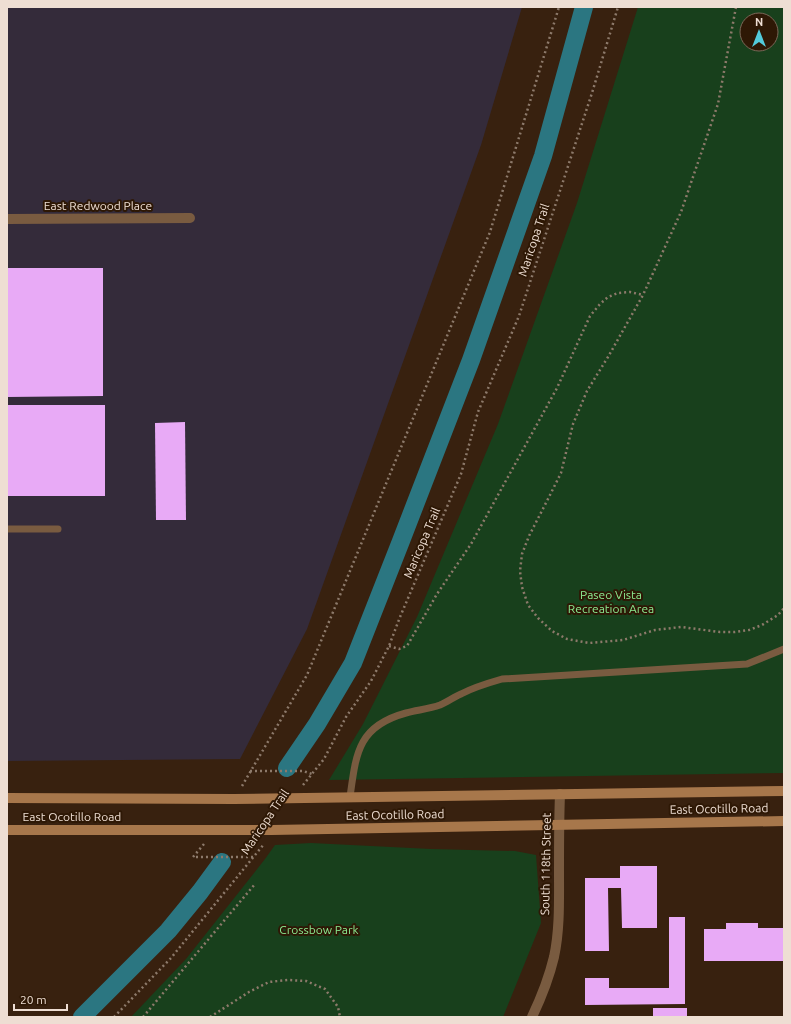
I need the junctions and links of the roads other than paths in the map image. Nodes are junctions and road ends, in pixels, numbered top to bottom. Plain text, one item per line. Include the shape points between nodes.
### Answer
1 (190, 218) dead end
2 (7, 219) edge
3 (7, 529) edge
4 (58, 529) dead end
5 (784, 649) edge
6 (784, 791) edge
7 (560, 794) junction
8 (350, 797) junction
9 (7, 798) edge
10 (784, 822) edge
11 (559, 825) junction
12 (7, 830) edge
13 (532, 1017) edge

1 - 2 street, East Redwood Place
3 - 4 lane
5 - 8 lane via 747,664 502,679 481,685 439,705 389,719 374,728 359,750
6 - 7 main road, East Ocotillo Road
7 - 8 main road, East Ocotillo Road
7 - 11 street, South 118th Street
8 - 9 main road, East Ocotillo Road
10 - 11 main road, East Ocotillo Road
11 - 12 main road, East Ocotillo Road via 272,830
11 - 13 street, South 118th Street via 559,904 554,956 548,979

